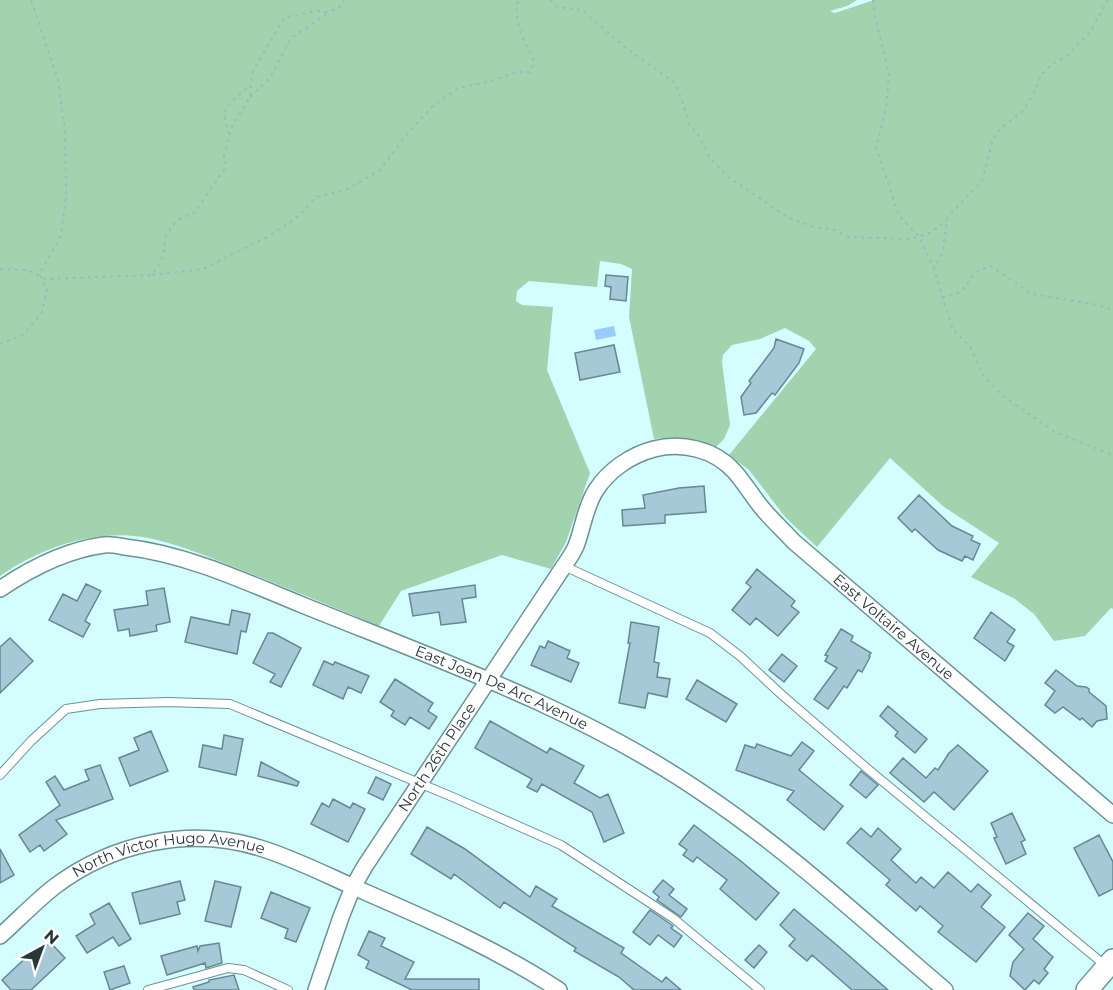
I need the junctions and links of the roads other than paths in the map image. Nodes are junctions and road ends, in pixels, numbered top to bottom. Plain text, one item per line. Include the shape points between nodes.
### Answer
1 (675, 446) joint
2 (564, 566) junction
3 (0, 589) edge
4 (490, 680) junction
5 (0, 775) edge
6 (420, 785) junction
7 (1113, 815) edge
8 (353, 887) junction
9 (0, 936) edge
10 (1110, 964) edge
11 (148, 990) edge
12 (288, 990) edge
13 (316, 990) edge
14 (559, 990) edge
15 (760, 990) edge
16 (945, 990) edge
17 (1088, 990) edge

1 - 2 street, North 26th Place via 644,452 604,479 591,499 575,547
1 - 7 street, East Voltaire Avenue via 701,450 734,470 793,541
2 - 4 street, North 26th Place
2 - 10 lane via 710,633 869,770
3 - 4 street, East Joan De Arc Avenue via 33,567 70,554 105,545 146,549 212,569
4 - 6 street, North 26th Place
4 - 16 street, East Joan De Arc Avenue via 609,736 700,791 778,849
5 - 6 lane via 66,709 168,702 230,704
6 - 8 street, North 26th Place
6 - 15 lane via 561,845 673,918
8 - 9 street, North Victor Hugo Avenue via 252,846 205,838 163,841 138,845 95,861 52,888
8 - 13 street, North 26th Place
8 - 14 street, North Victor Hugo Avenue via 436,922
10 - 17 street
11 - 12 lane via 228,968 244,970

